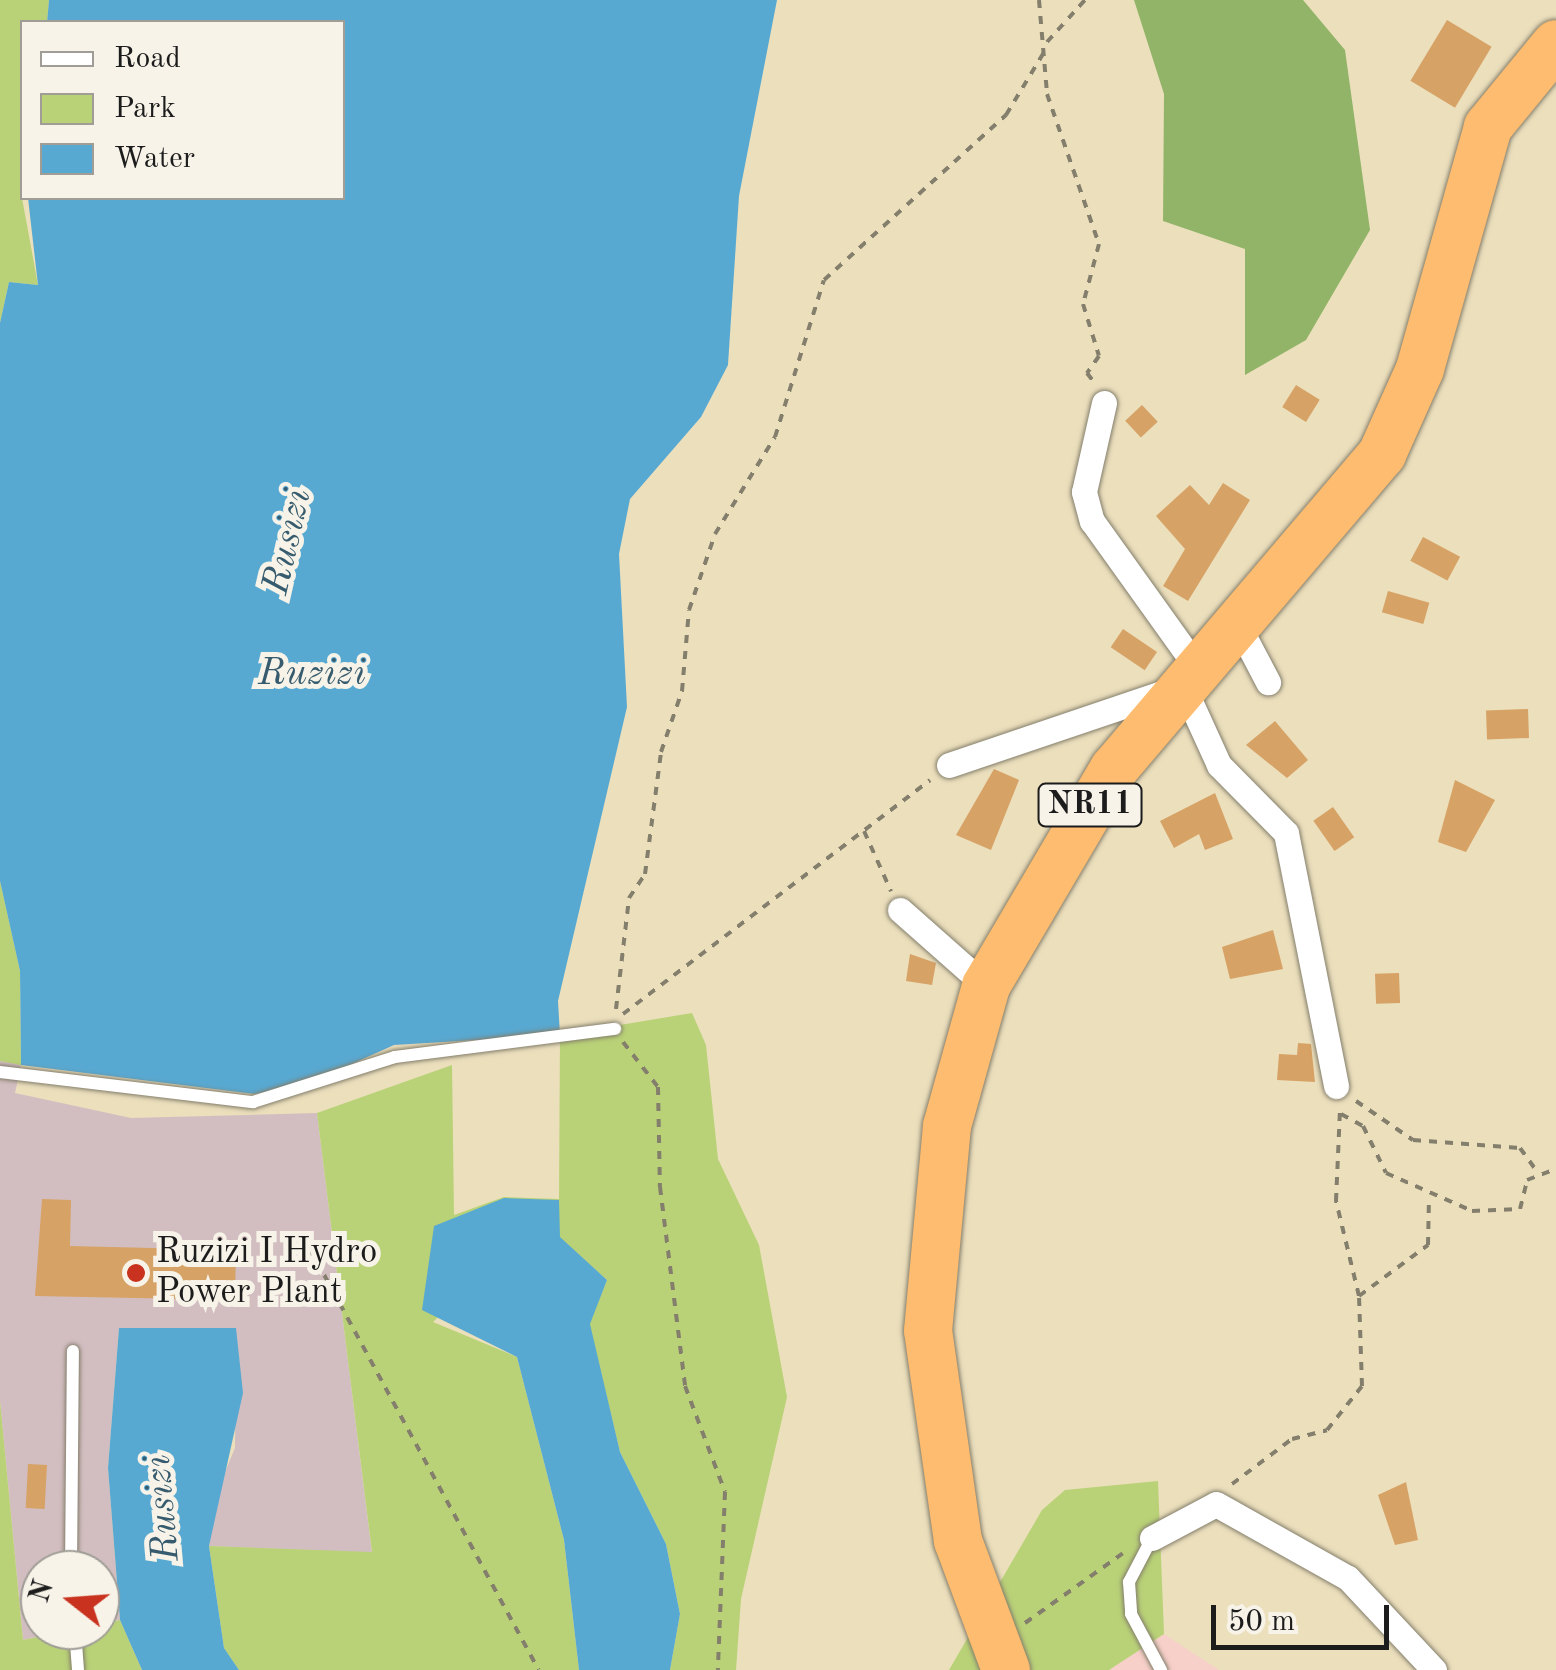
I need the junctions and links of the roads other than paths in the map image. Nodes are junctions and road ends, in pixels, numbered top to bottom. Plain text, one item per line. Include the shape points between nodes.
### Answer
1 (1556, 44) edge
2 (1104, 403) road end
3 (1237, 624) junction
4 (1190, 678) junction
5 (1268, 682) dead end
6 (949, 765) road end
7 (900, 910) road end
8 (986, 986) junction
9 (616, 1024) road end
10 (0, 1072) edge
11 (1336, 1086) road end
12 (73, 1352) dead end
13 (1152, 1538) joint
14 (72, 1550) edge
15 (1006, 1670) edge
16 (1161, 1670) edge
17 (1434, 1670) edge

1 - 3 highway, NR11 via 1488,127 1420,369 1382,454
2 - 4 street via 1084,492 1092,521
3 - 4 highway, NR11
3 - 5 street
4 - 6 street
4 - 8 highway, NR11 via 1051,864
4 - 11 street via 1219,765 1286,832
7 - 8 street
8 - 15 highway, NR11 via 946,1126 928,1331 958,1541
9 - 10 lane via 396,1057 252,1102
12 - 14 lane
13 - 16 lane via 1129,1582 1131,1614
13 - 17 street via 1216,1504 1348,1578

